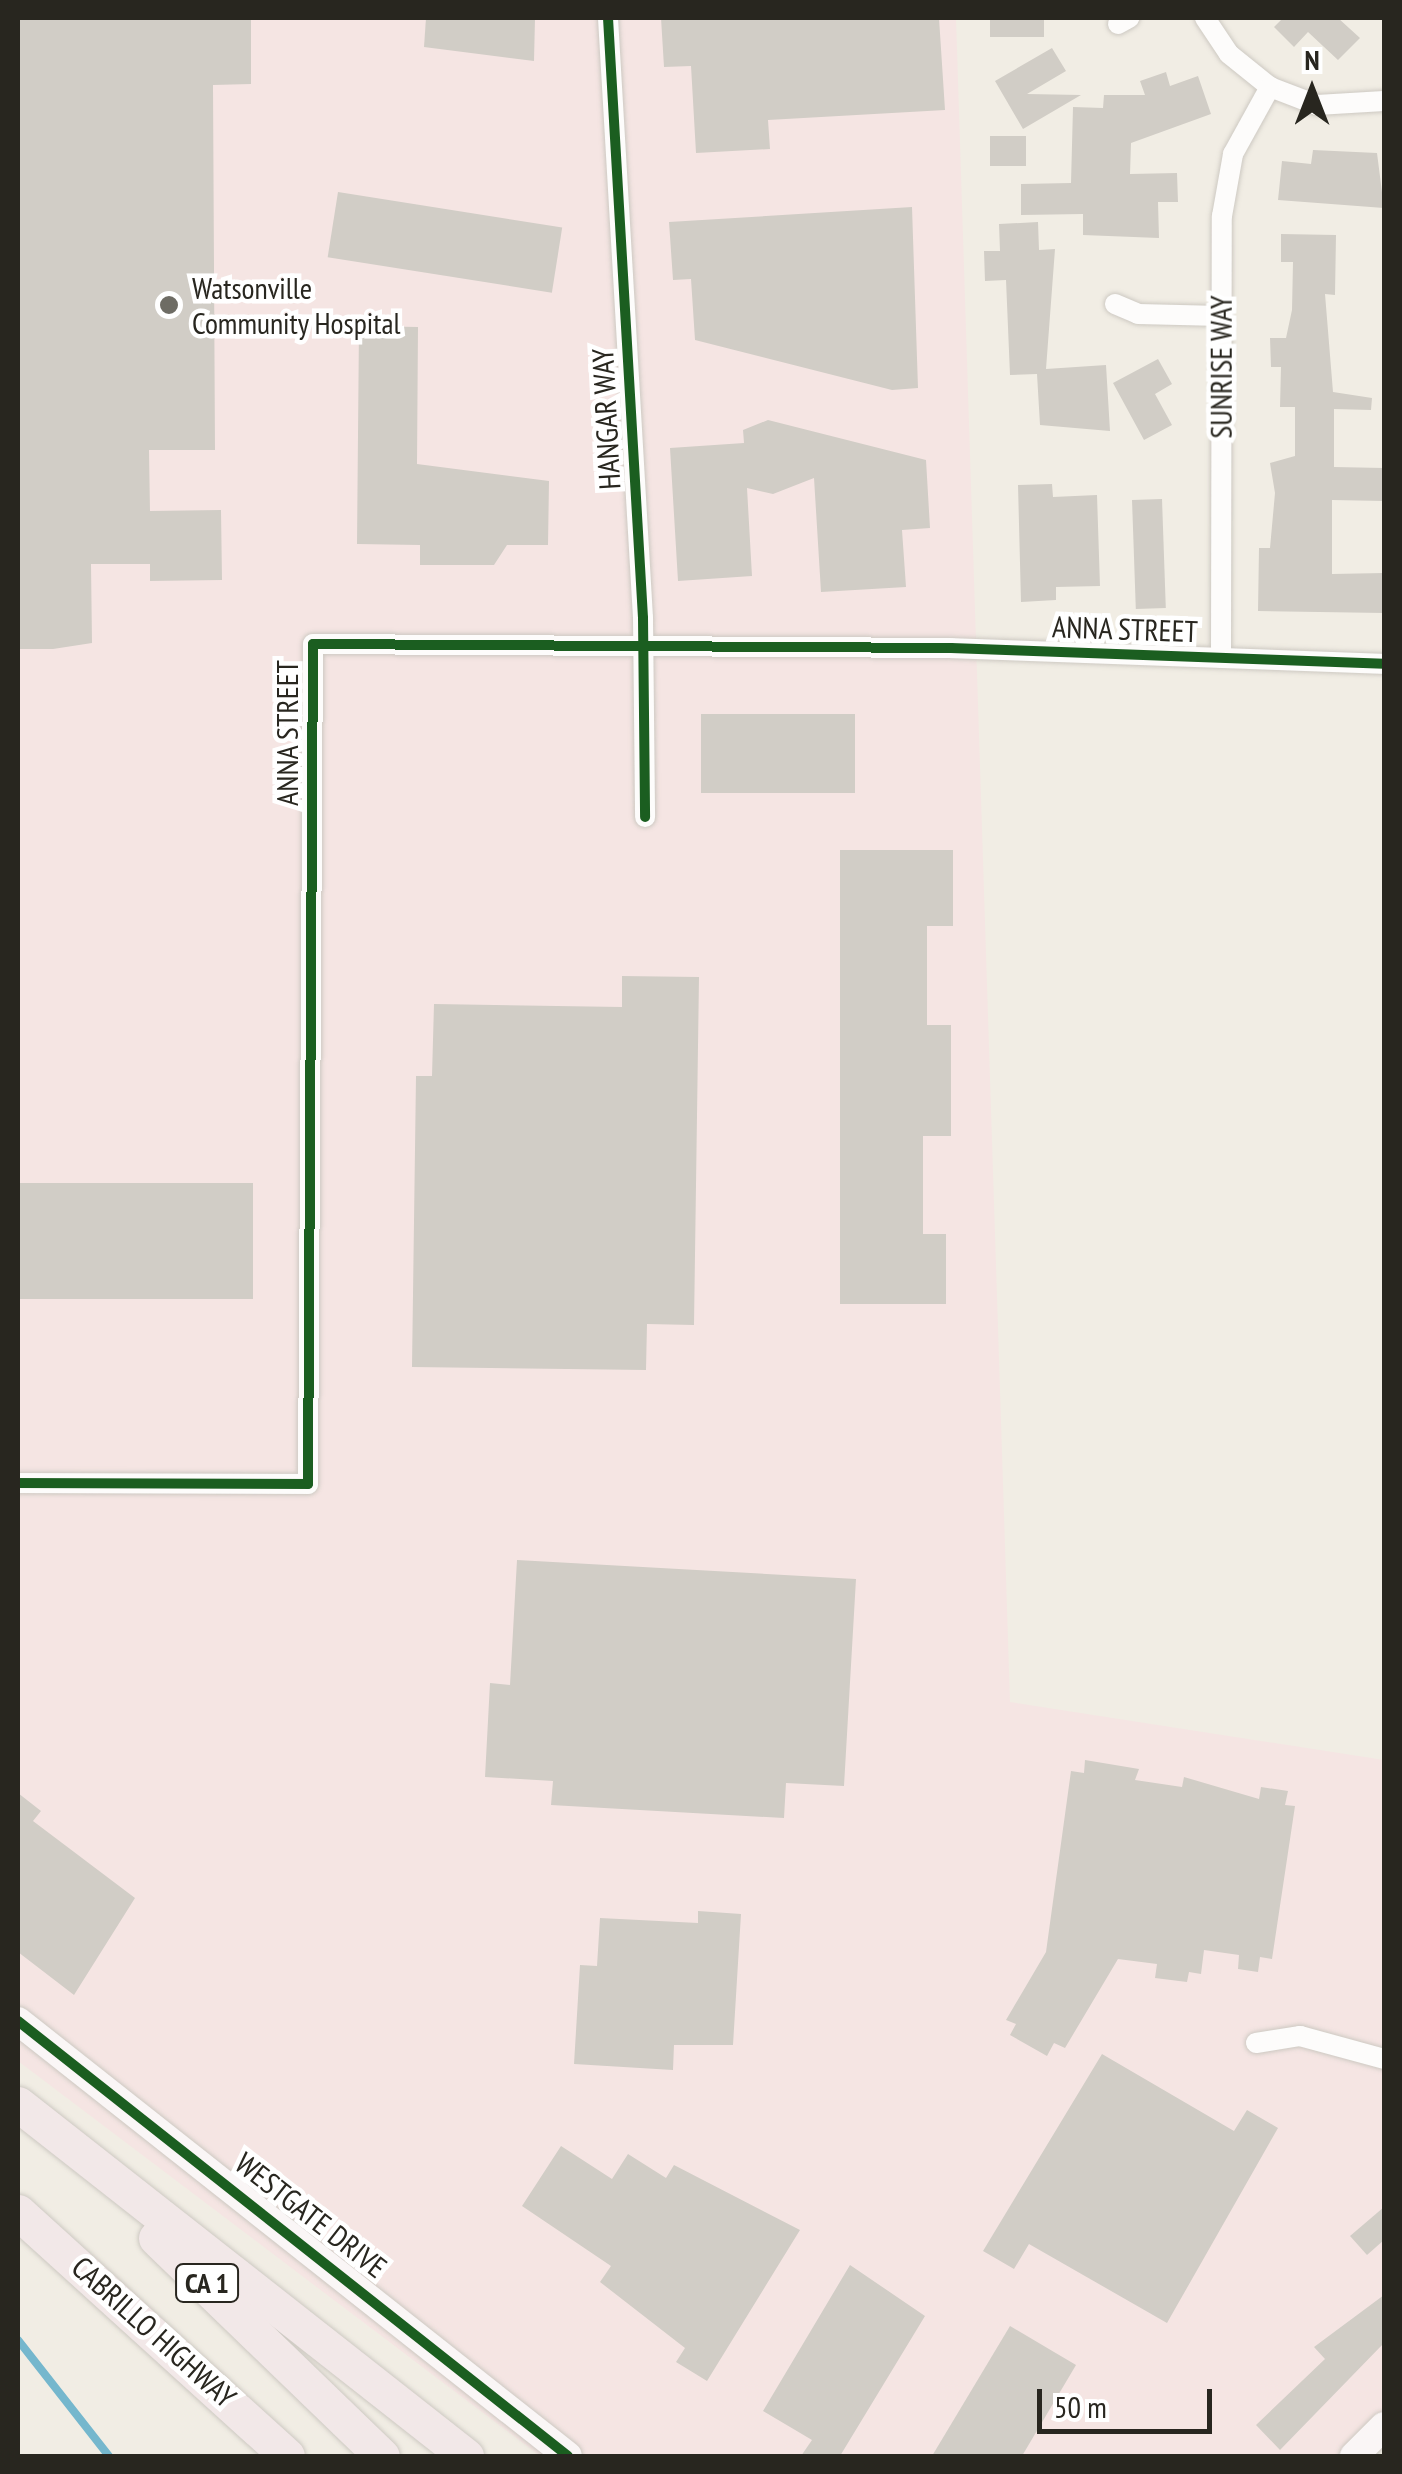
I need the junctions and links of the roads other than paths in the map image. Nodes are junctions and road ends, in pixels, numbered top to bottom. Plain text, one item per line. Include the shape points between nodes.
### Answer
1 (608, 18) edge
2 (1205, 18) edge
3 (1270, 87) junction
4 (1384, 101) edge
5 (1115, 304) dead end
6 (1221, 316) junction
7 (644, 646) junction
8 (1222, 658) junction
9 (1384, 664) edge
10 (645, 817) dead end
11 (18, 1483) edge
12 (18, 2021) edge
13 (1256, 2043) dead end
14 (1384, 2059) edge
15 (18, 2104) edge
16 (18, 2124) edge
17 (18, 2212) edge
18 (1384, 2426) edge
19 (287, 2456) edge
20 (382, 2456) edge
21 (466, 2456) edge
22 (568, 2456) edge
23 (1354, 2456) edge

1 - 7 street, HANGAR WAY
2 - 3 street via 1229,54
3 - 4 street via 1328,106
3 - 6 street, SUNRISE WAY via 1228,172
5 - 6 street via 1138,314
6 - 8 street, SUNRISE WAY
7 - 8 street, ANNA STREET
7 - 10 street, HANGAR WAY
7 - 11 street, ANNA STREET via 313,644 308,1484
8 - 9 street, ANNA STREET
12 - 22 street, WESTGATE DRIVE
13 - 14 street via 1300,2036
15 - 21 highway
16 - 20 highway, CA 1 via 208,2284
17 - 19 highway, CABRILLO HIGHWAY / CA 1
18 - 23 street

